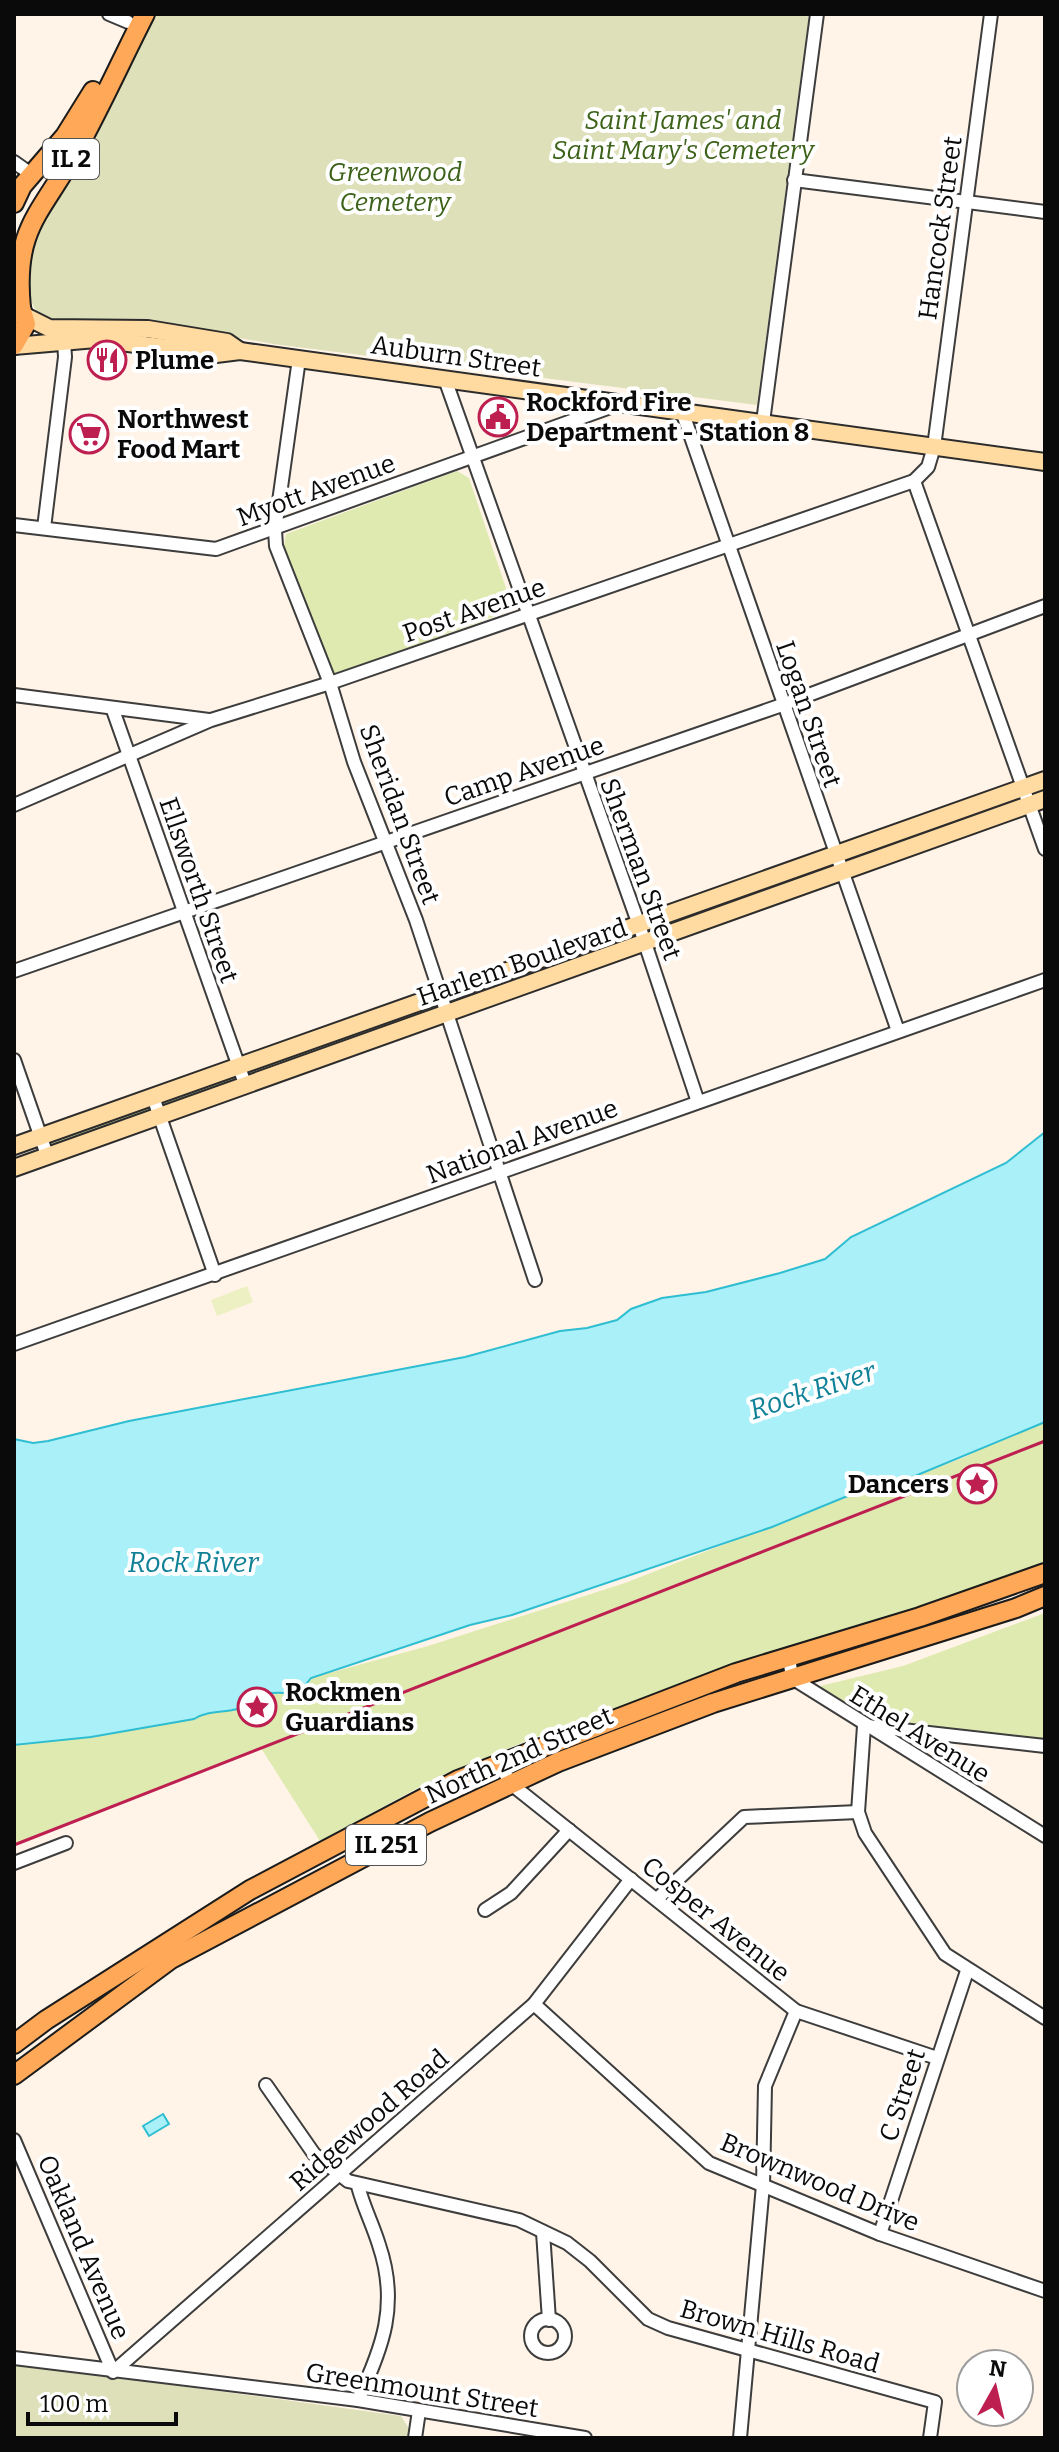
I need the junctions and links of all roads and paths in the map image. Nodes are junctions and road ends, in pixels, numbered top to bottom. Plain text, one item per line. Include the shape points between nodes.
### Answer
1 (109, 14) edge
2 (817, 14) edge
3 (991, 14) edge
4 (135, 17) edge
5 (14, 162) edge
6 (31, 174) junction
7 (794, 180) junction
8 (965, 202) junction
9 (14, 203) edge
10 (1045, 212) edge
11 (20, 308) edge
12 (64, 341) junction
13 (14, 346) edge
14 (240, 351) junction
15 (299, 359) junction
16 (445, 379) junction
17 (621, 403) junction
18 (682, 411) junction
19 (763, 422) junction
20 (934, 447) junction
21 (470, 457) junction
22 (1045, 462) edge
23 (914, 481) junction
24 (14, 525) edge
25 (44, 528) junction
26 (275, 530) junction
27 (728, 548) junction
28 (1045, 606) edge
29 (527, 614) junction
30 (968, 633) junction
31 (330, 683) junction
32 (14, 695) edge
33 (782, 705) junction
34 (113, 710) junction
35 (211, 720) junction
36 (128, 757) junction
37 (583, 774) junction
38 (1045, 780) edge
39 (1023, 787) junction
40 (1038, 802) edge
41 (14, 805) edge
42 (384, 842) junction
43 (1045, 849) edge
44 (835, 854) junction
45 (842, 874) junction
46 (184, 913) junction
47 (639, 925) junction
48 (645, 944) junction
49 (14, 971) edge
50 (1045, 980) edge
51 (440, 995) junction
52 (447, 1015) junction
53 (898, 1031) junction
54 (14, 1060) edge
55 (238, 1066) junction
56 (245, 1084) junction
57 (153, 1097) junction
58 (698, 1102) junction
59 (160, 1116) junction
60 (41, 1137) junction
61 (14, 1146) edge
62 (47, 1155) junction
63 (14, 1168) edge
64 (499, 1173) junction
65 (215, 1275) junction
66 (535, 1280) dead end
67 (14, 1344) edge
68 (1045, 1573) edge
69 (1045, 1596) edge
70 (789, 1657) junction
71 (792, 1678) junction
72 (864, 1726) junction
73 (1045, 1746) edge
74 (499, 1763) junction
75 (511, 1784) junction
76 (858, 1812) junction
77 (569, 1830) junction
78 (1045, 1836) edge
79 (66, 1843) dead end
80 (14, 1863) edge
81 (631, 1879) junction
82 (657, 1899) junction
83 (485, 1910) dead end
84 (967, 1971) junction
85 (534, 2004) junction
86 (796, 2011) junction
87 (1045, 2018) edge
88 (14, 2044) edge
89 (937, 2058) junction
90 (14, 2075) edge
91 (266, 2085) dead end
92 (14, 2140) edge
93 (339, 2174) junction
94 (763, 2185) junction
95 (358, 2186) junction
96 (543, 2232) junction
97 (880, 2234) junction
98 (1045, 2291) edge
99 (549, 2320) dead end
100 (749, 2350) junction
101 (14, 2358) edge
102 (113, 2372) junction
103 (358, 2400) junction
104 (419, 2411) junction
105 (415, 2438) edge
106 (585, 2438) edge
107 (740, 2438) edge
108 (930, 2438) edge

1 - 4 street
2 - 7 street
3 - 8 street, Hancock Street
4 - 6 main road, IL 2 via 81,113
4 - 11 main road, IL 2 via 76,151 28,229 18,271
5 - 6 street
6 - 9 main road, IL 2
7 - 8 street
7 - 19 street
8 - 10 street
8 - 20 street, Hancock Street
11 - 13 main road via 24,333
11 - 14 street, Auburn Street via 49,328 148,329 227,342
12 - 13 street, Auburn Street
12 - 14 street, Auburn Street via 112,340 216,354
12 - 25 street
14 - 15 street, Auburn Street
15 - 16 street, Auburn Street
15 - 26 street, Sheridan Street
16 - 17 street, Auburn Street
16 - 21 street, Sherman Street
17 - 18 street, Auburn Street
17 - 21 street, Myott Avenue
18 - 19 street, Auburn Street
18 - 27 street, Logan Street
19 - 20 street, Auburn Street
20 - 22 street, Auburn Street
20 - 23 street via 928,467
21 - 26 street, Myott Avenue
21 - 29 street, Sherman Street
23 - 27 street, Post Avenue
23 - 30 street
24 - 25 street, Myott Avenue
25 - 26 street, Myott Avenue via 208,549
26 - 31 street, Sheridan Street via 281,561
27 - 29 street, Post Avenue
27 - 33 street, Logan Street
28 - 30 street, Camp Avenue
29 - 31 street, Post Avenue
29 - 37 street, Sherman Street
30 - 33 street, Camp Avenue
30 - 39 street
31 - 35 street, Post Avenue
31 - 42 street, Sheridan Street
32 - 34 street
33 - 37 street, Camp Avenue
33 - 44 street, Logan Street
34 - 35 street
34 - 36 street, Ellsworth Street
35 - 36 street, Post Avenue
36 - 41 street, Post Avenue
36 - 46 street, Ellsworth Street
37 - 42 street, Camp Avenue
37 - 47 street, Sherman Street
38 - 39 street, Harlem Boulevard
39 - 40 street
39 - 44 street, Harlem Boulevard
40 - 43 street
40 - 45 street, Harlem Boulevard
42 - 46 street, Camp Avenue
42 - 51 street, Sheridan Street
44 - 45 street, Logan Street
44 - 47 street, Harlem Boulevard
45 - 48 street, Harlem Boulevard
45 - 53 street, Logan Street
46 - 49 street, Camp Avenue
46 - 55 street, Ellsworth Street
47 - 48 street, Sherman Street
47 - 51 street, Harlem Boulevard
48 - 52 street, Harlem Boulevard
48 - 58 street, Sherman Street
50 - 53 street, National Avenue
51 - 52 street, Sheridan Street
51 - 55 street, Harlem Boulevard
52 - 56 street, Harlem Boulevard
52 - 64 street, Sheridan Street
53 - 58 street, National Avenue
54 - 60 street
55 - 56 street, Ellsworth Street
55 - 57 street, Harlem Boulevard
56 - 59 street, Harlem Boulevard
57 - 59 street
57 - 60 street, Harlem Boulevard
58 - 64 street, National Avenue
59 - 62 street, Harlem Boulevard
59 - 65 street
60 - 61 street, Harlem Boulevard
60 - 62 street
62 - 63 street, Harlem Boulevard
64 - 65 street, National Avenue
64 - 66 street, Sheridan Street
65 - 67 street, National Avenue
68 - 70 main road, North 2nd Street / IL 251
69 - 71 main road, North 2nd Street / IL 251
70 - 71 street
70 - 74 main road, North 2nd Street / IL 251
71 - 72 street, Ethel Avenue
71 - 75 main road, North 2nd Street / IL 251 via 713,1703
72 - 73 street
72 - 76 street
72 - 78 street, Ethel Avenue
74 - 75 street, Cosper Avenue
74 - 88 main road, North 2nd Street / IL 251 via 250,1890
75 - 77 street, Cosper Avenue
75 - 90 main road, North 2nd Street / IL 251 via 171,1959
76 - 82 street via 744,1817
76 - 84 street via 865,1833 945,1954
77 - 81 street, Cosper Avenue
77 - 83 street via 511,1893
79 - 80 street
81 - 82 street, Cosper Avenue
81 - 85 street, Ridgewood Road
82 - 86 street, Cosper Avenue
84 - 87 street
84 - 89 street, C Street
85 - 93 street, Ridgewood Road
85 - 94 street, Brownwood Drive via 709,2163
86 - 89 street, Cosper Avenue
86 - 94 street via 765,2086
89 - 97 street, C Street
91 - 93 street, Brown Hills Road via 314,2154
92 - 102 street, Oakland Avenue
93 - 95 street, Brown Hills Road
93 - 102 street, Ridgewood Road
94 - 97 street, Brownwood Drive
94 - 100 street
95 - 96 street, Brown Hills Road via 500,2215
95 - 103 street via 386,2270 389,2300 383,2346
96 - 99 street
96 - 100 street, Brown Hills Road via 590,2261 648,2319
97 - 98 street, Brownwood Drive
100 - 107 street
100 - 108 street, Brown Hills Road via 935,2402
101 - 102 street, Greenmount Street
102 - 103 street, Greenmount Street
103 - 104 street, Greenmount Street
104 - 105 street
104 - 106 street, Greenmount Street

